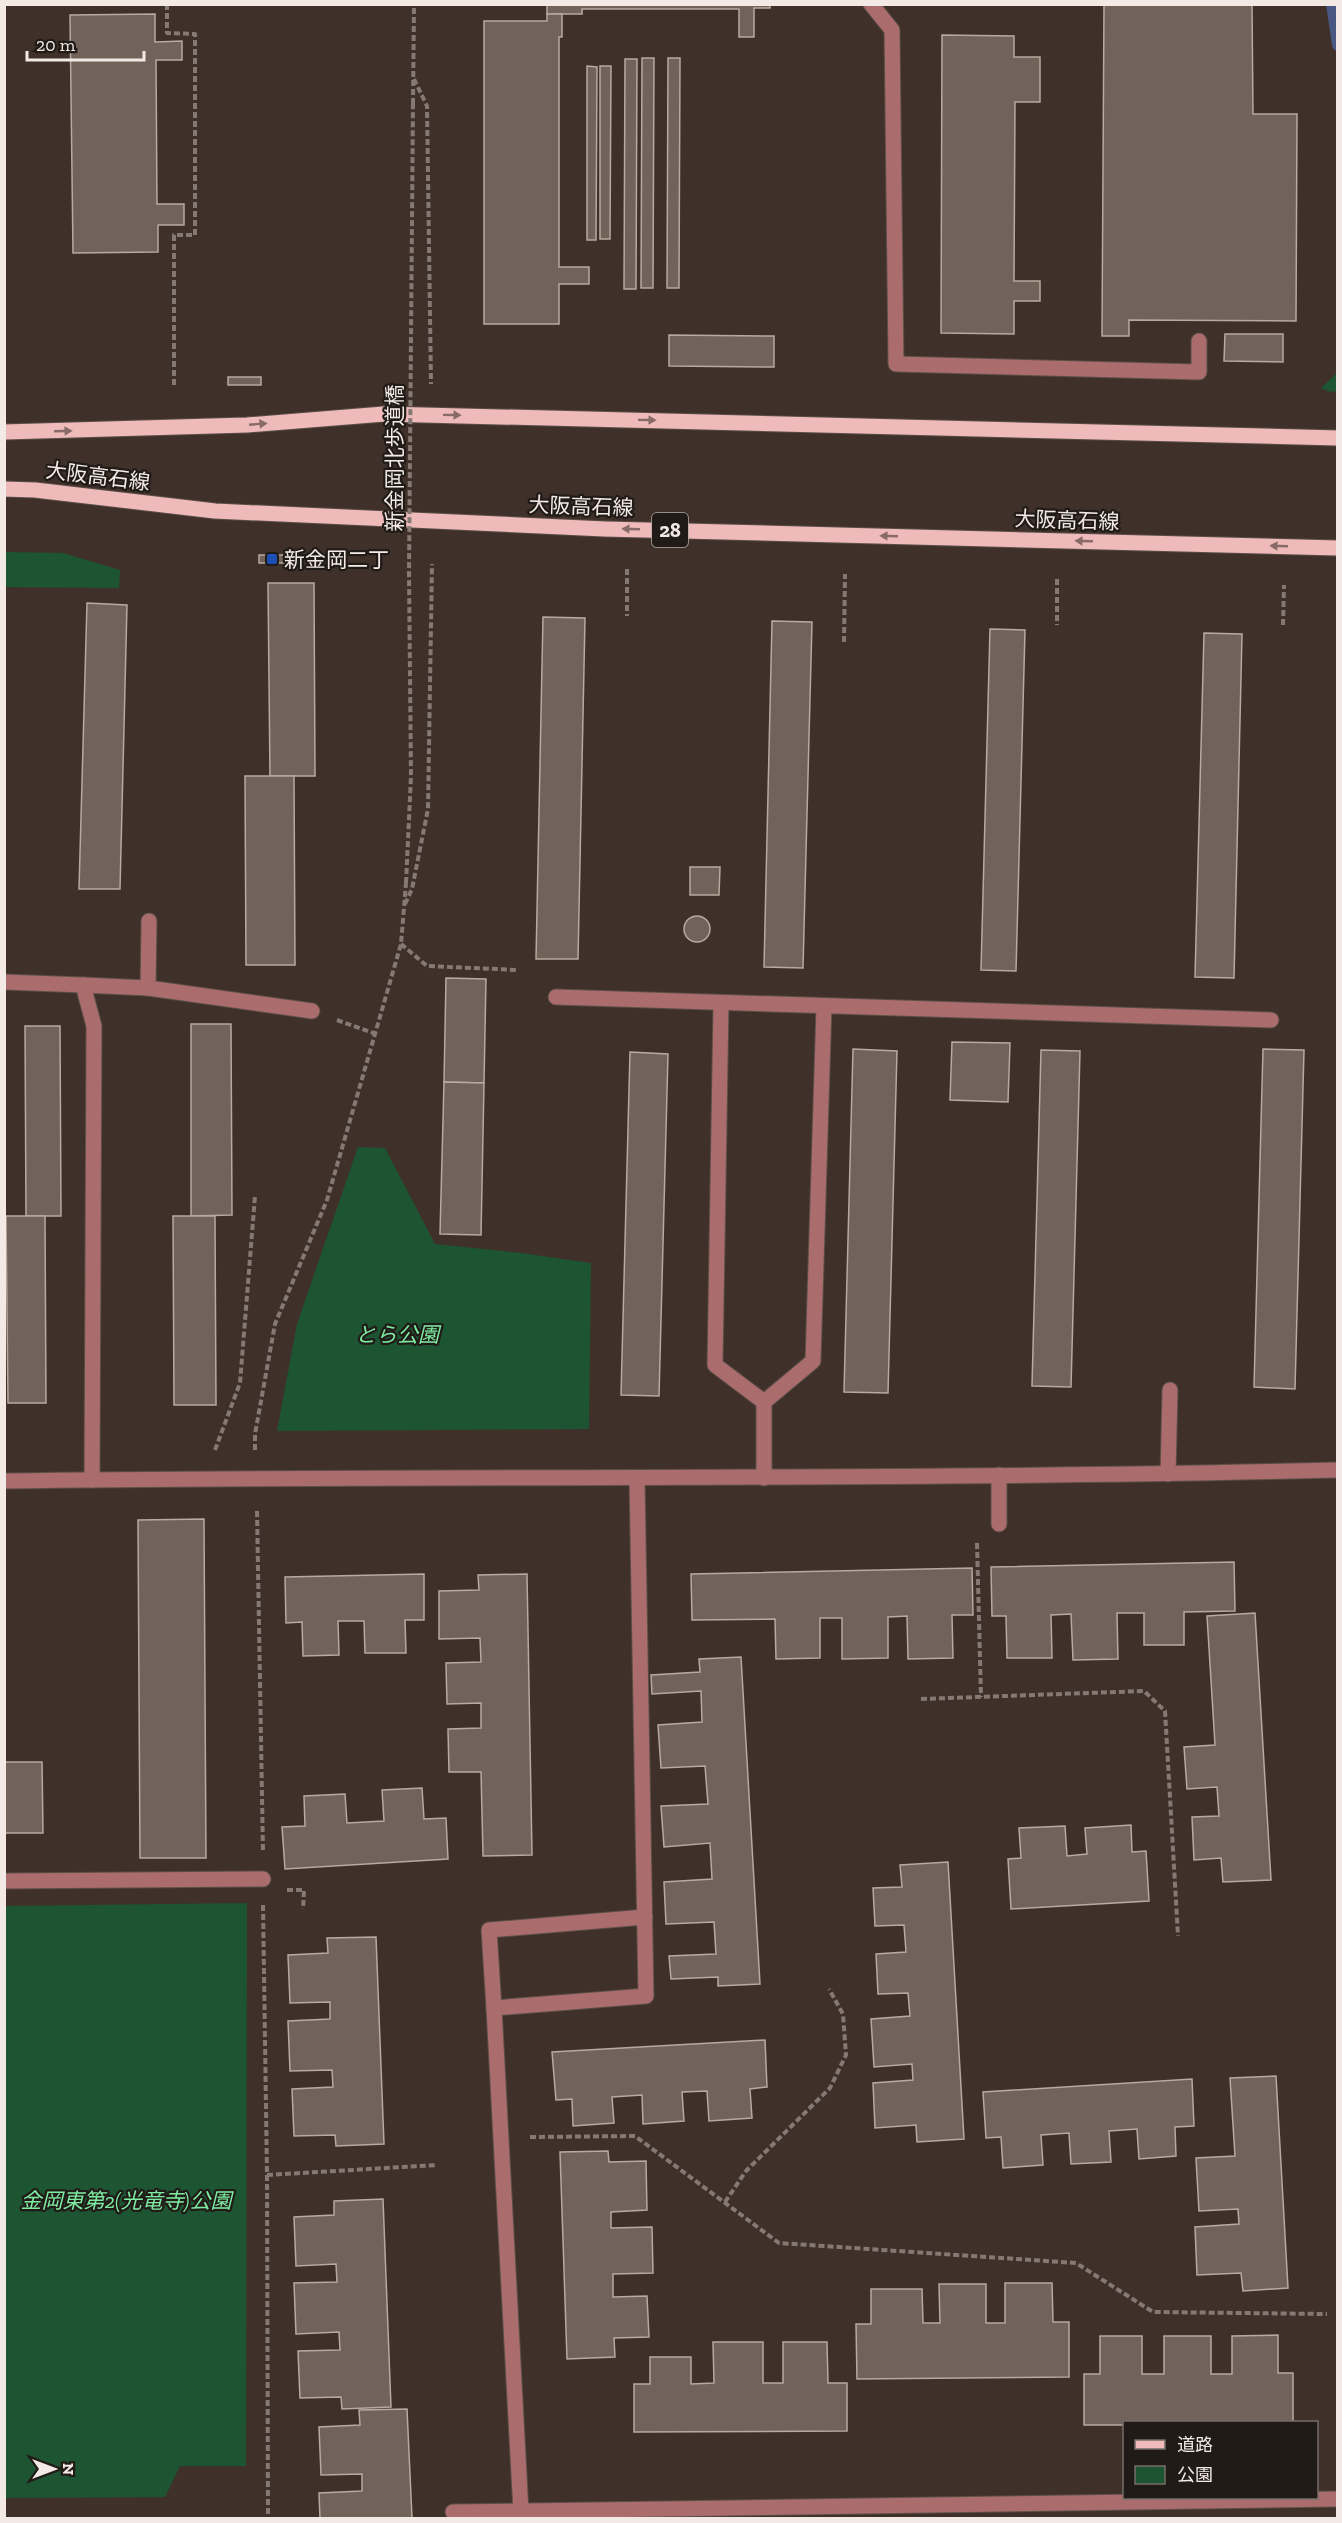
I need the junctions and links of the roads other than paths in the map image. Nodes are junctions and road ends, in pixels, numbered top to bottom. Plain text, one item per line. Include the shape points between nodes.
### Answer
1 (871, 4) edge
2 (1199, 341) dead end
3 (4, 432) edge
4 (1338, 438) edge
5 (4, 489) edge
6 (1338, 548) edge
7 (149, 921) dead end
8 (4, 982) edge
9 (83, 985) junction
10 (148, 988) junction
11 (556, 997) dead end
12 (721, 1004) junction
13 (824, 1006) junction
14 (312, 1011) road end
15 (1270, 1020) dead end
16 (1170, 1390) dead end
17 (764, 1402) junction
18 (1338, 1470) edge
19 (1168, 1474) junction
20 (999, 1475) junction
21 (764, 1478) junction
22 (92, 1479) junction
23 (637, 1479) junction
24 (4, 1481) edge
25 (999, 1524) dead end
26 (263, 1879) road end
27 (4, 1881) edge
28 (645, 1917) junction
29 (494, 2008) junction
30 (1338, 2499) edge
31 (453, 2512) dead end
32 (521, 2512) junction

1 - 2 street via 892,30 896,364 1199,372
3 -> 4 main road, 大阪高石線 via 247,425 384,414
6 -> 5 main road, 大阪高石線 / 28 via 605,529 215,511
7 - 10 street
8 - 9 street
9 - 10 street
9 - 22 street via 94,1026
10 - 14 street
11 - 12 street
12 - 13 street
12 - 17 street via 715,1365
13 - 15 street
13 - 17 street via 813,1361
16 - 19 street
17 - 21 street
18 - 19 street
19 - 20 street
20 - 21 street
20 - 25 street
21 - 23 street
22 - 23 street
22 - 24 street
23 - 28 street
26 - 27 street
28 - 29 street via 646,1996
28 - 29 street via 489,1930
29 - 32 street
30 - 32 street
31 - 32 street

